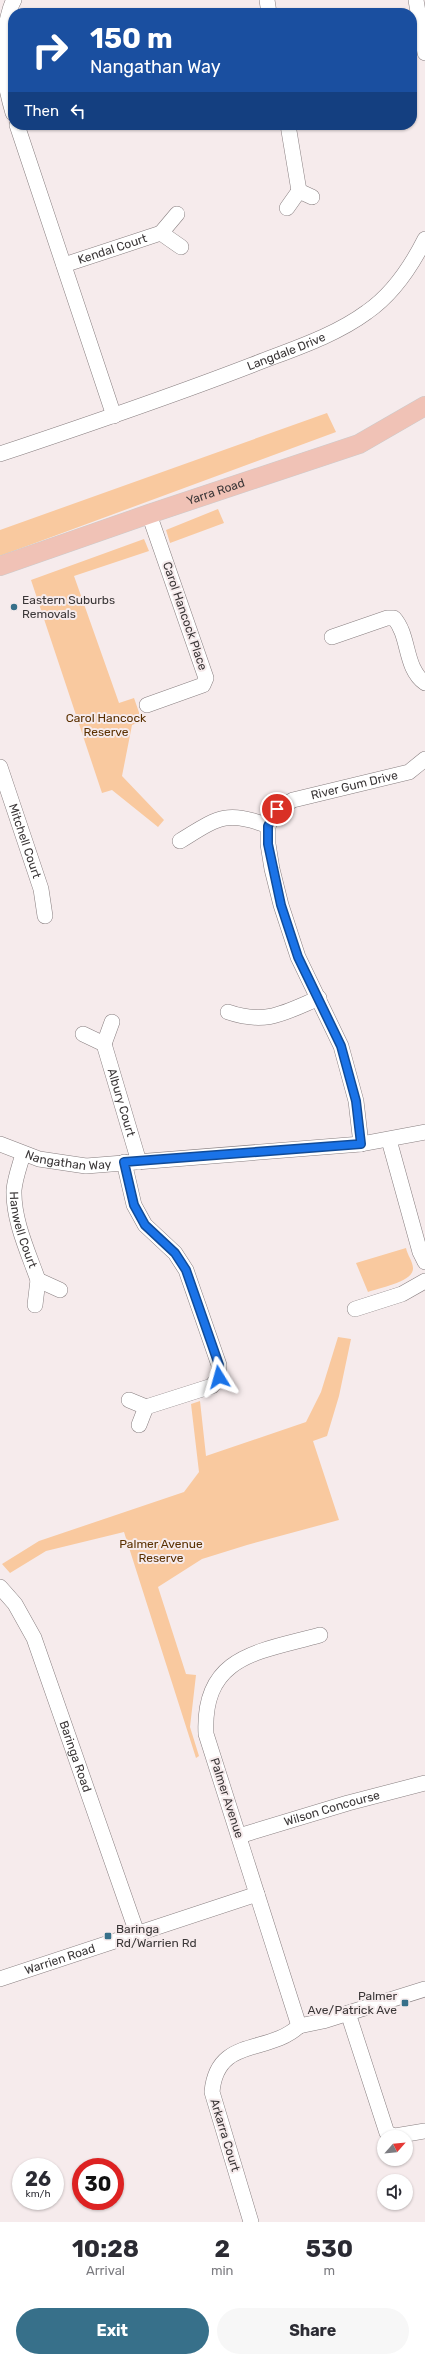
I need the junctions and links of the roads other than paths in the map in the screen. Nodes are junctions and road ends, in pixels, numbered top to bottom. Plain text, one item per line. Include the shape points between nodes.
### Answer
1 (416, 0) edge
2 (8, 15) edge
3 (425, 53) edge
4 (8, 94) edge
5 (19, 130) edge
6 (289, 130) edge
7 (286, 208) dead end
8 (177, 214) dead end
9 (161, 233) junction
10 (425, 239) edge
11 (181, 247) dead end
12 (64, 266) junction
13 (425, 406) edge
14 (114, 416) junction
15 (0, 454) edge
16 (149, 514) junction
17 (0, 566) edge
18 (332, 637) dead end
19 (425, 683) edge
20 (147, 705) dead end
21 (425, 760) edge
22 (0, 768) edge
23 (268, 826) junction
24 (180, 841) dead end
25 (45, 916) dead end
26 (318, 998) junction
27 (228, 1012) dead end
28 (112, 1022) dead end
29 (83, 1034) dead end
30 (104, 1044) junction
31 (425, 1132) edge
32 (389, 1140) junction
33 (0, 1144) edge
34 (361, 1144) junction
35 (23, 1154) junction
36 (124, 1162) junction
37 (139, 1162) junction
38 (425, 1262) edge
39 (38, 1280) junction
40 (425, 1281) edge
41 (60, 1290) dead end
42 (35, 1305) dead end
43 (355, 1309) dead end
44 (129, 1400) dead end
45 (146, 1407) junction
46 (139, 1425) dead end
47 (0, 1587) edge
48 (320, 1635) dead end
49 (425, 1783) edge
50 (239, 1836) junction
51 (257, 1894) junction
52 (137, 1933) junction
53 (0, 1979) edge
54 (425, 1989) edge
55 (348, 2013) junction
56 (299, 2026) junction
57 (425, 2131) edge
58 (251, 2222) edge

1 - 3 street
2 - 4 street via 1,57
5 - 12 street
6 - 7 street via 306,194
8 - 9 street, Kendal Court
9 - 11 street, Kendal Court
9 - 12 street, Kendal Court
10 - 14 street, Langdale Drive via 403,277 368,312 350,323 318,339
12 - 14 street
13 - 16 main road, Yarra Road via 359,444
14 - 15 street, Langdale Drive
16 - 17 main road, Yarra Road
16 - 20 street, Carol Hancock Place via 206,678 203,685
18 - 19 street via 387,618 394,618 399,624 412,665
21 - 23 street, River Gum Drive via 409,772 293,800 277,809
22 - 25 street, Mitchell Court via 41,889
23 - 24 street via 238,816 224,818
23 - 26 street via 268,844 281,905 298,957
26 - 27 street via 262,1019 247,1018
26 - 34 street via 341,1046 349,1070
28 - 30 street
29 - 30 street
30 - 37 street, Albury Court
31 - 32 street, Nangathan Way
32 - 34 street, Nangathan Way
32 - 38 street
33 - 35 street, Nangathan Way
34 - 37 street, Nangathan Way
35 - 36 street, Nangathan Way via 52,1162 86,1166
35 - 39 street, Hanwell Court via 14,1190 15,1204 24,1241
36 - 37 street, Nangathan Way
36 - 45 street via 134,1205 145,1225 175,1253 186,1270 219,1365 219,1377 212,1386
39 - 41 street, Hanwell Court
39 - 42 street, Hanwell Court
40 - 43 street via 402,1294
44 - 45 street
45 - 46 street
47 - 52 street, Baringa Road via 15,1604 34,1638
48 - 50 street, Palmer Avenue via 238,1660 222,1673 210,1692 205,1713 206,1734
49 - 50 street, Wilson Concourse
50 - 51 street, Palmer Avenue
51 - 52 street, Warrien Road
51 - 56 street, Palmer Avenue
52 - 53 street, Warrien Road
54 - 55 street, Arkarra Court
55 - 56 street, Arkarra Court
55 - 57 street via 387,2133 395,2136
56 - 58 street, Arkarra Court via 285,2036 231,2054 222,2063 212,2083 212,2092

